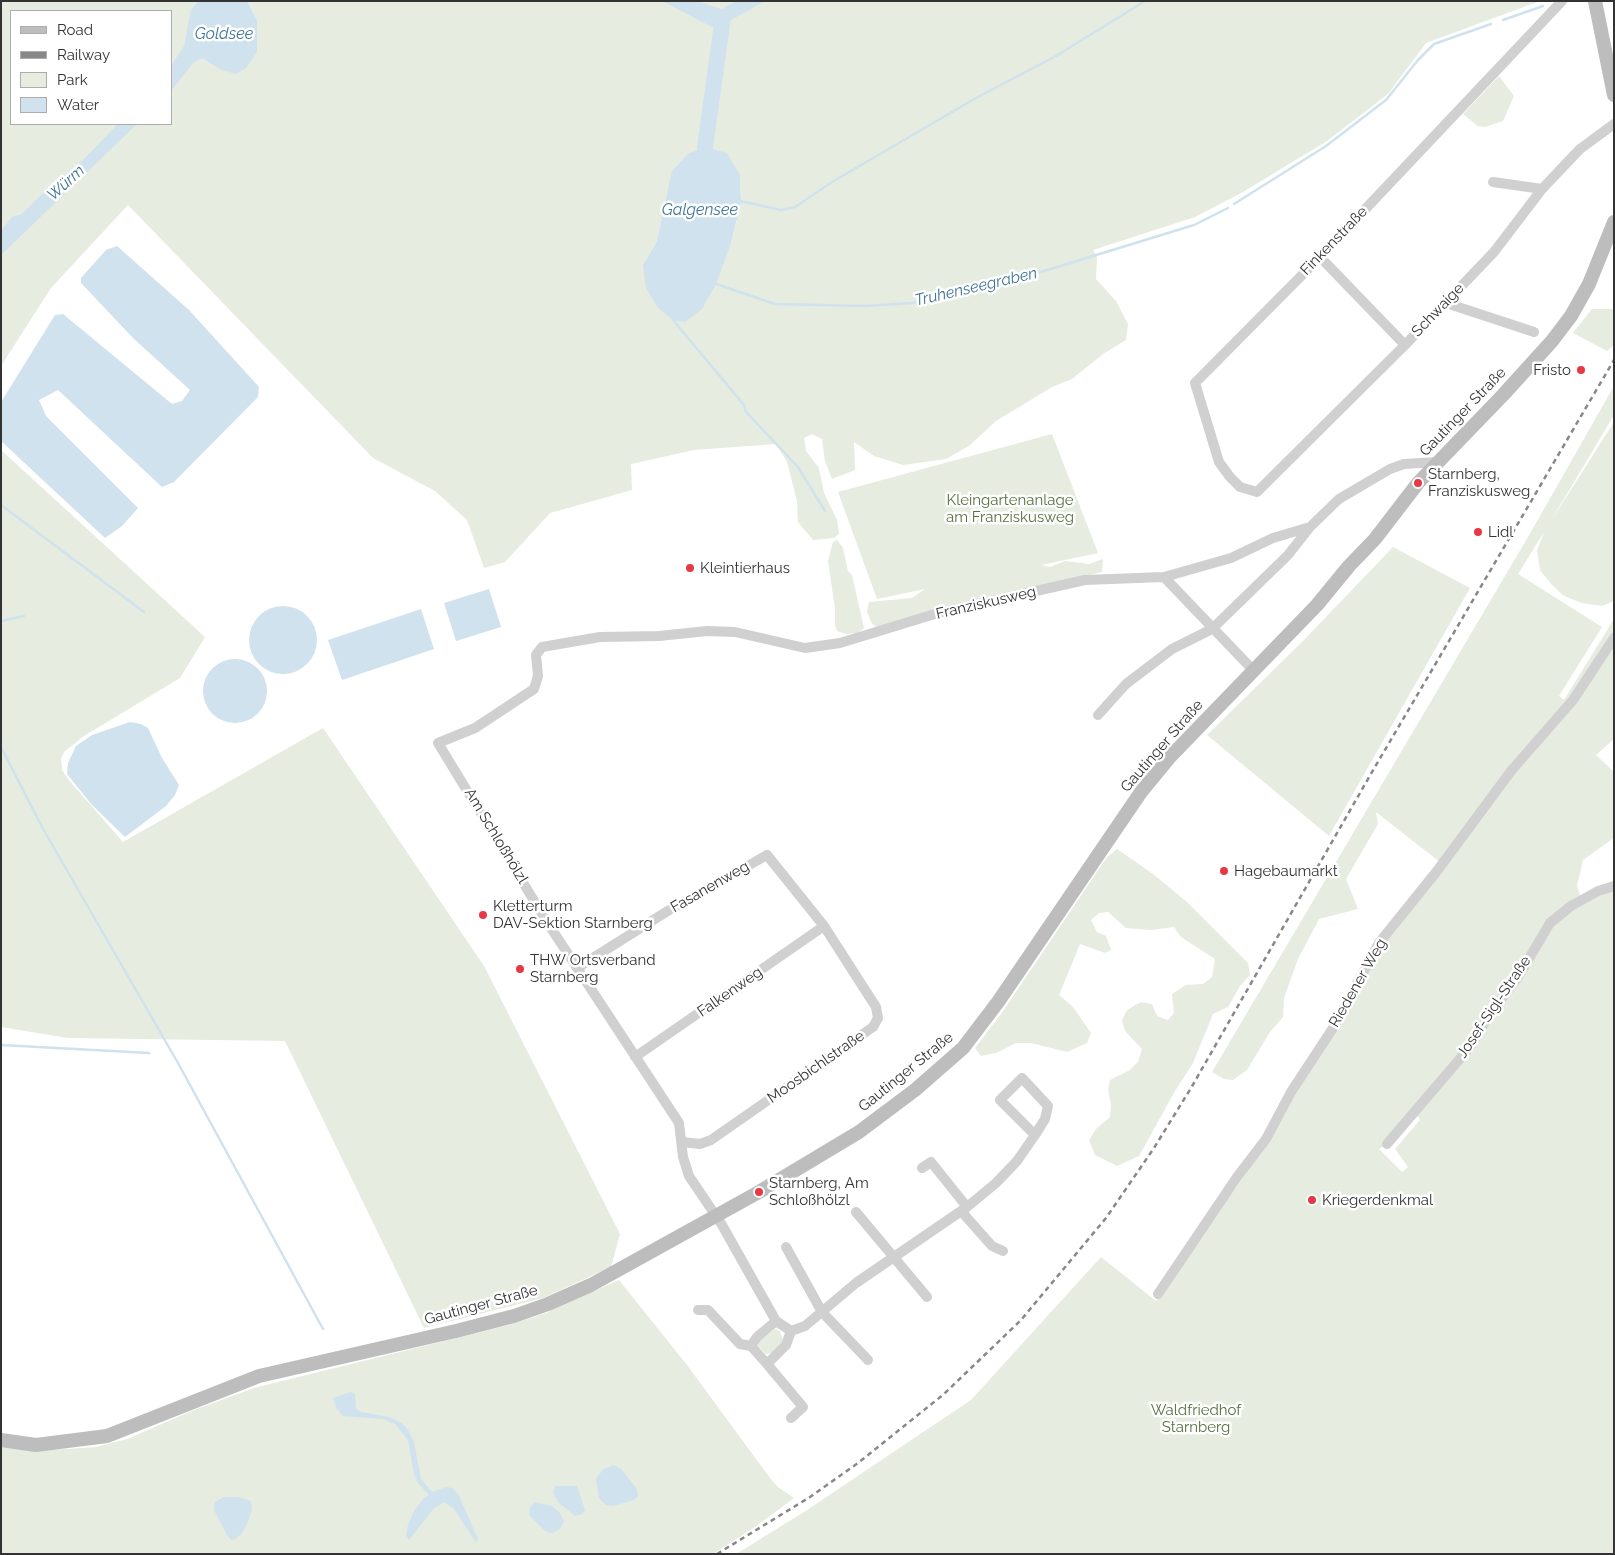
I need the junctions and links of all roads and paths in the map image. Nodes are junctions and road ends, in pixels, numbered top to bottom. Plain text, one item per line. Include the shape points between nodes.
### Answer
1 (1562, 1) edge
2 (1595, 1) edge
3 (1614, 95) edge
4 (1614, 124) edge
5 (1493, 182) dead end
6 (1542, 189) junction
7 (1614, 222) edge
8 (1320, 258) junction
9 (1446, 303) junction
10 (1534, 332) dead end
11 (1405, 345) junction
12 (1437, 462) junction
13 (1257, 492) joint
14 (1310, 527) junction
15 (1164, 577) junction
16 (1212, 629) junction
17 (1614, 638) edge
18 (1253, 670) junction
19 (538, 676) joint
20 (1098, 715) dead end
21 (1614, 886) edge
22 (824, 926) junction
23 (577, 968) junction
24 (635, 1057) junction
25 (1035, 1135) junction
26 (682, 1142) junction
27 (1387, 1144) dead end
28 (922, 1168) dead end
29 (964, 1209) junction
30 (856, 1212) dead end
31 (716, 1216) junction
32 (786, 1247) dead end
33 (1003, 1251) dead end
34 (893, 1259) junction
35 (1158, 1294) dead end
36 (927, 1297) dead end
37 (698, 1310) dead end
38 (822, 1312) junction
39 (776, 1320) junction
40 (791, 1330) junction
41 (751, 1346) junction
42 (868, 1360) dead end
43 (767, 1364) junction
44 (791, 1418) dead end
45 (1, 1440) edge

1 - 8 street, Finkenstraße
2 - 3 main road
4 - 6 street, Schwaige via 1580,149
5 - 6 street
6 - 9 street, Schwaige via 1494,252
7 - 12 main road, Gautinger Straße via 1596,269 1571,316 1503,395
8 - 11 street
8 - 13 street, Finkenstraße via 1195,383 1219,462 1240,487
9 - 10 street
9 - 11 street, Schwaige
11 - 13 street, Schwaige
12 - 14 street, Franziskusweg via 1404,464 1390,469 1339,499
12 - 18 main road, Gautinger Straße via 1317,605
14 - 15 street, Franziskusweg via 1273,538 1231,558
14 - 16 street via 1288,555
15 - 16 street
15 - 19 street, Franziskusweg via 1085,580 938,613 840,642 805,648 735,632 600,637 542,647 536,655
16 - 18 street
16 - 20 street via 1165,655 1126,684
17 - 35 street, Riedener Weg via 1572,700 1511,771 1379,943 1333,1028 1291,1092 1266,1139
18 - 31 main road, Gautinger Straße via 1141,792 963,1048 915,1090 859,1132
19 - 23 street, Am Schloßhölzl via 534,689 524,696 475,728 438,743
21 - 27 street, Josef-Sigl-Straße via 1571,906 1550,922 1518,977 1470,1047
22 - 23 street, Fasanenweg via 767,855 666,912
22 - 24 street, Falkenweg
22 - 26 street, Moosbichlstraße via 876,1007 878,1018 873,1027 710,1140 700,1144
23 - 24 street, Am Schloßhölzl
24 - 26 street, Am Schloßhölzl via 679,1123
25 - 25 street via 1045,1119 1048,1106 1022,1078 1000,1100
25 - 29 street via 1006,1172
26 - 31 street, Am Schloßhölzl via 689,1176
28 - 29 street via 931,1162
29 - 33 street via 992,1246
29 - 34 street
30 - 34 street
31 - 39 street, Am Schloßhölzl
31 - 45 main road, Gautinger Straße via 591,1286 514,1316 259,1376 108,1436 36,1445
32 - 38 street
34 - 36 street
34 - 38 street via 856,1283
37 - 41 street via 708,1310 740,1344
38 - 40 street via 805,1326
38 - 42 street
39 - 40 street
39 - 41 street
40 - 43 street via 786,1345
41 - 43 street
43 - 44 street via 803,1407

